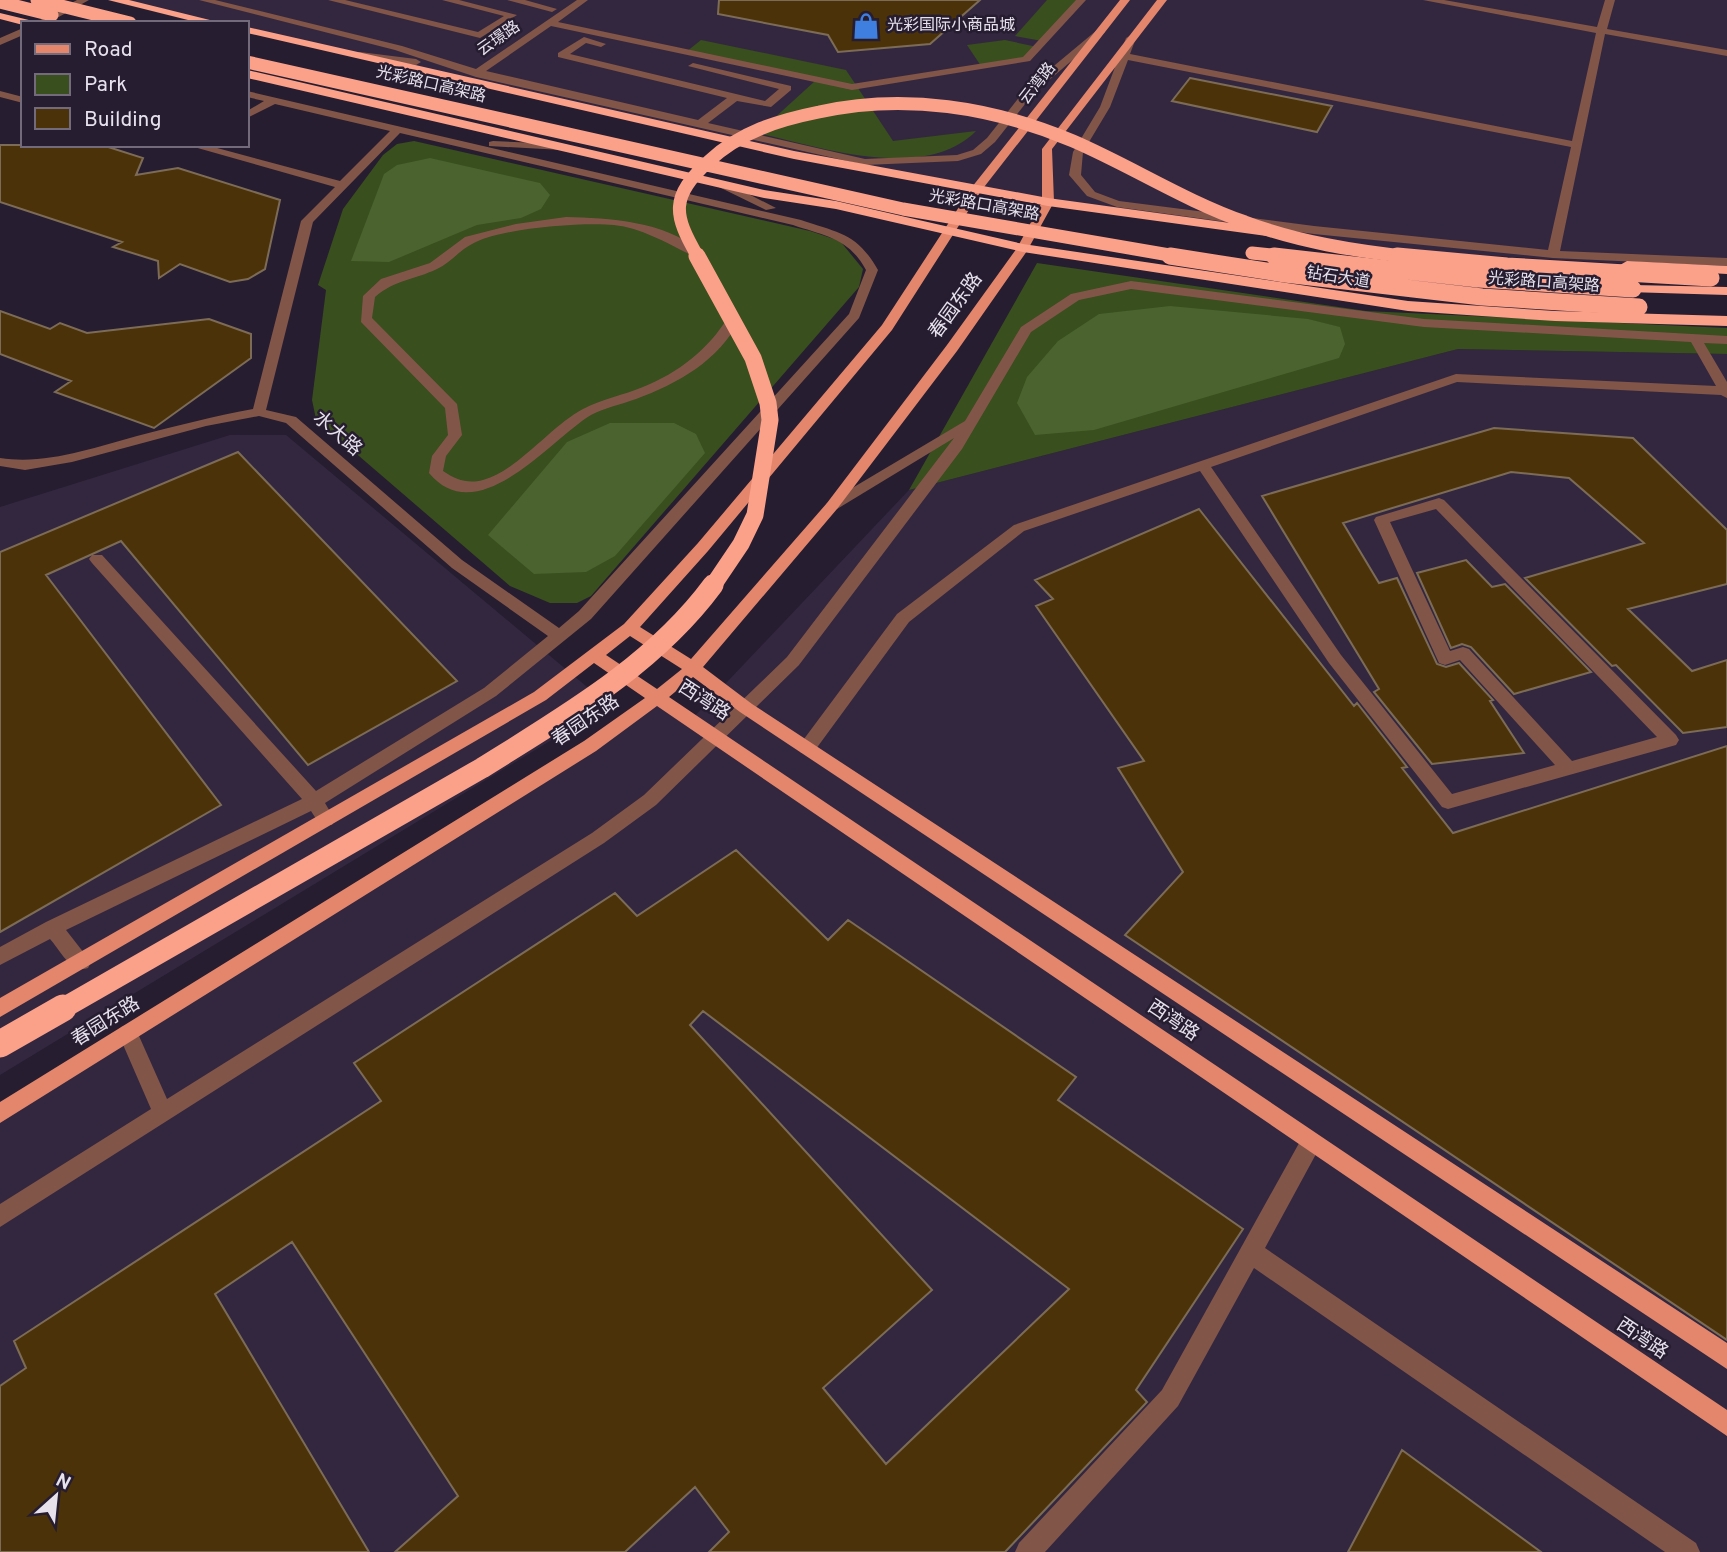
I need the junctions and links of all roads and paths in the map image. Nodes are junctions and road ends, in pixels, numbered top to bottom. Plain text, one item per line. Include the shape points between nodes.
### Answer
1 (37, 0) edge
2 (84, 0) edge
3 (114, 0) edge
4 (204, 0) edge
5 (333, 0) edge
6 (447, 0) edge
7 (512, 0) edge
8 (565, 0) edge
9 (583, 0) edge
10 (1080, 0) edge
11 (1125, 0) edge
12 (1162, 0) edge
13 (1428, 0) edge
14 (1610, 0) edge
15 (0, 2) edge
16 (552, 9) junction
17 (0, 16) edge
18 (21, 21) edge
19 (44, 21) edge
20 (76, 21) edge
21 (122, 21) edge
22 (206, 21) edge
23 (550, 23) junction
24 (248, 30) edge
25 (1601, 31) junction
26 (1100, 32) junction
27 (5, 36) edge
28 (1131, 38) junction
29 (0, 42) edge
30 (496, 46) dead end
31 (248, 51) edge
32 (1727, 52) edge
33 (484, 54) dead end
34 (1125, 56) junction
35 (248, 62) edge
36 (480, 72) junction
37 (458, 73) junction
38 (248, 74) edge
39 (0, 94) edge
40 (248, 94) edge
41 (735, 97) junction
42 (21, 99) edge
43 (272, 101) junction
44 (248, 114) edge
45 (701, 123) junction
46 (397, 131) junction
47 (448, 143) junction
48 (1577, 145) junction
49 (201, 147) edge
50 (562, 147) junction
51 (342, 185) junction
52 (723, 185) junction
53 (976, 189) junction
54 (1048, 202) junction
55 (797, 222) junction
56 (1314, 230) junction
57 (947, 232) junction
58 (1189, 244) dead end
59 (1023, 248) junction
60 (693, 251) dead end
61 (1244, 252) dead end
62 (1553, 254) junction
63 (1500, 258) junction
64 (1727, 262) edge
65 (1723, 280) edge
66 (1281, 305) junction
67 (1408, 306) junction
68 (1727, 311) edge
69 (733, 320) dead end
70 (1727, 321) edge
71 (1696, 340) junction
72 (1727, 340) edge
73 (1727, 392) edge
74 (259, 412) junction
75 (970, 423) junction
76 (0, 462) edge
77 (1203, 465) junction
78 (832, 506) junction
79 (97, 559) dead end
80 (629, 628) junction
81 (559, 636) junction
82 (594, 655) junction
83 (693, 668) junction
84 (657, 698) junction
85 (746, 708) junction
86 (717, 736) junction
87 (807, 748) junction
88 (1568, 768) junction
89 (314, 801) junction
90 (326, 820) junction
91 (53, 928) junction
92 (0, 957) edge
93 (81, 962) junction
94 (0, 1008) edge
95 (128, 1033) junction
96 (0, 1044) edge
97 (0, 1113) edge
98 (163, 1113) junction
99 (1311, 1143) junction
100 (0, 1216) edge
101 (1251, 1252) junction
102 (1727, 1357) edge
103 (1727, 1424) edge
104 (1028, 1552) edge
105 (1687, 1552) edge

1 - 21 highway, bridge
2 - 19 street
3 - 22 highway
4 - 37 street via 328,26
5 - 6 street via 357,10 480,35 512,15
7 - 16 street
8 - 16 street, 云璟路
9 - 23 street, 云璟路
10 - 23 street via 1026,59 852,88
11 - 26 main road, 云湾路
12 - 28 main road
13 - 25 street
14 - 25 street
15 - 20 highway, bridge
16 - 30 street, 云璟路
17 - 18 highway
23 - 36 street, 云璟路
24 - 37 highway, 钻石大道
25 - 32 street
25 - 48 street
26 - 45 street via 1028,92 977,152 958,158 865,162
26 - 53 main road, 云湾路
27 - 29 street
28 - 34 street
28 - 54 main road via 1048,149
31 - 58 highway, 光彩路口高架路 via 914,198
33 - 37 street, 云璟路
34 - 48 street
34 - 56 street via 1105,107 1078,152 1075,176 1090,194 1117,204
35 - 68 highway, 光彩路口高架路, bridge via 903,209 1098,244 1285,274 1443,292
36 - 37 street
36 - 45 street
37 - 53 highway, 钻石大道 via 794,155
38 - 50 highway, 钻石大道
39 - 42 street
40 - 43 street
41 - 41 street via 668,81 562,55 584,40 787,88 767,105
41 - 45 street
43 - 44 street
43 - 46 street
46 - 47 street
46 - 51 street
47 - 50 street
47 - 55 street
48 - 62 street
49 - 51 street
50 - 52 highway, 钻石大道
51 - 74 street via 307,221
52 - 55 street
52 - 57 highway, 钻石大道 via 836,205
53 - 54 highway, 钻石大道
53 - 57 main road
54 - 59 main road, 春园东路
54 - 63 highway, 钻石大道 via 1397,250
55 - 81 street via 861,250 872,270 855,315 585,615
56 - 62 street
56 - 63 street
57 - 59 highway, 钻石大道
57 - 80 main road via 887,327
59 - 67 highway, 钻石大道
59 - 78 main road, 春园东路
60 - 69 street via 659,234 616,222 566,221 516,228 469,240 434,265 385,282 369,296 366,318 452,407 455,435 439,456 436,473 451,485 467,487 499,480 587,412 686,370 725,336
61 - 65 highway, 光彩路口高架路, bridge via 1478,279 1633,289
62 - 64 street
63 - 65 highway, 钻石大道
65 - 96 highway, bridge via 1487,265 1303,240 1203,206 1047,130 968,108 917,103 856,105 778,121 737,138 691,182 680,202 679,223 753,357 768,404 769,437 757,509 744,540 712,586 639,664 555,722
66 - 67 street
66 - 71 street via 1424,323
66 - 75 street via 1131,285 1075,297 1026,330
67 - 70 highway, 钻石大道
71 - 72 street
71 - 73 street
73 - 77 street via 1456,378
74 - 76 street, 水大路 via 72,458 25,466
74 - 81 street, 水大路 via 291,420 457,564
75 - 78 street
75 - 85 street via 793,661
77 - 87 street via 1019,528 902,618
77 - 88 street via 1335,659 1448,802
78 - 83 main road, 春园东路
79 - 89 street
80 - 82 main road
80 - 83 main road, 西湾路
81 - 89 street via 490,692
82 - 84 main road, 西湾路
82 - 90 main road via 540,696
83 - 84 main road, 春园东路
83 - 85 main road, 西湾路
84 - 86 main road, 西湾路
84 - 95 main road, 春园东路 via 590,746
85 - 86 street
85 - 87 main road, 西湾路
86 - 98 street via 650,800 598,838
86 - 99 main road, 西湾路
87 - 102 main road, 西湾路
88 - 88 street via 1670,740 1439,503 1381,520 1445,659 1463,653
89 - 90 street
89 - 91 street
90 - 93 main road
91 - 92 street
91 - 93 street
93 - 94 main road
95 - 97 main road, 春园东路
95 - 98 street
98 - 100 street
99 - 101 street
99 - 103 main road, 西湾路
101 - 104 street via 1170,1398
101 - 105 street

